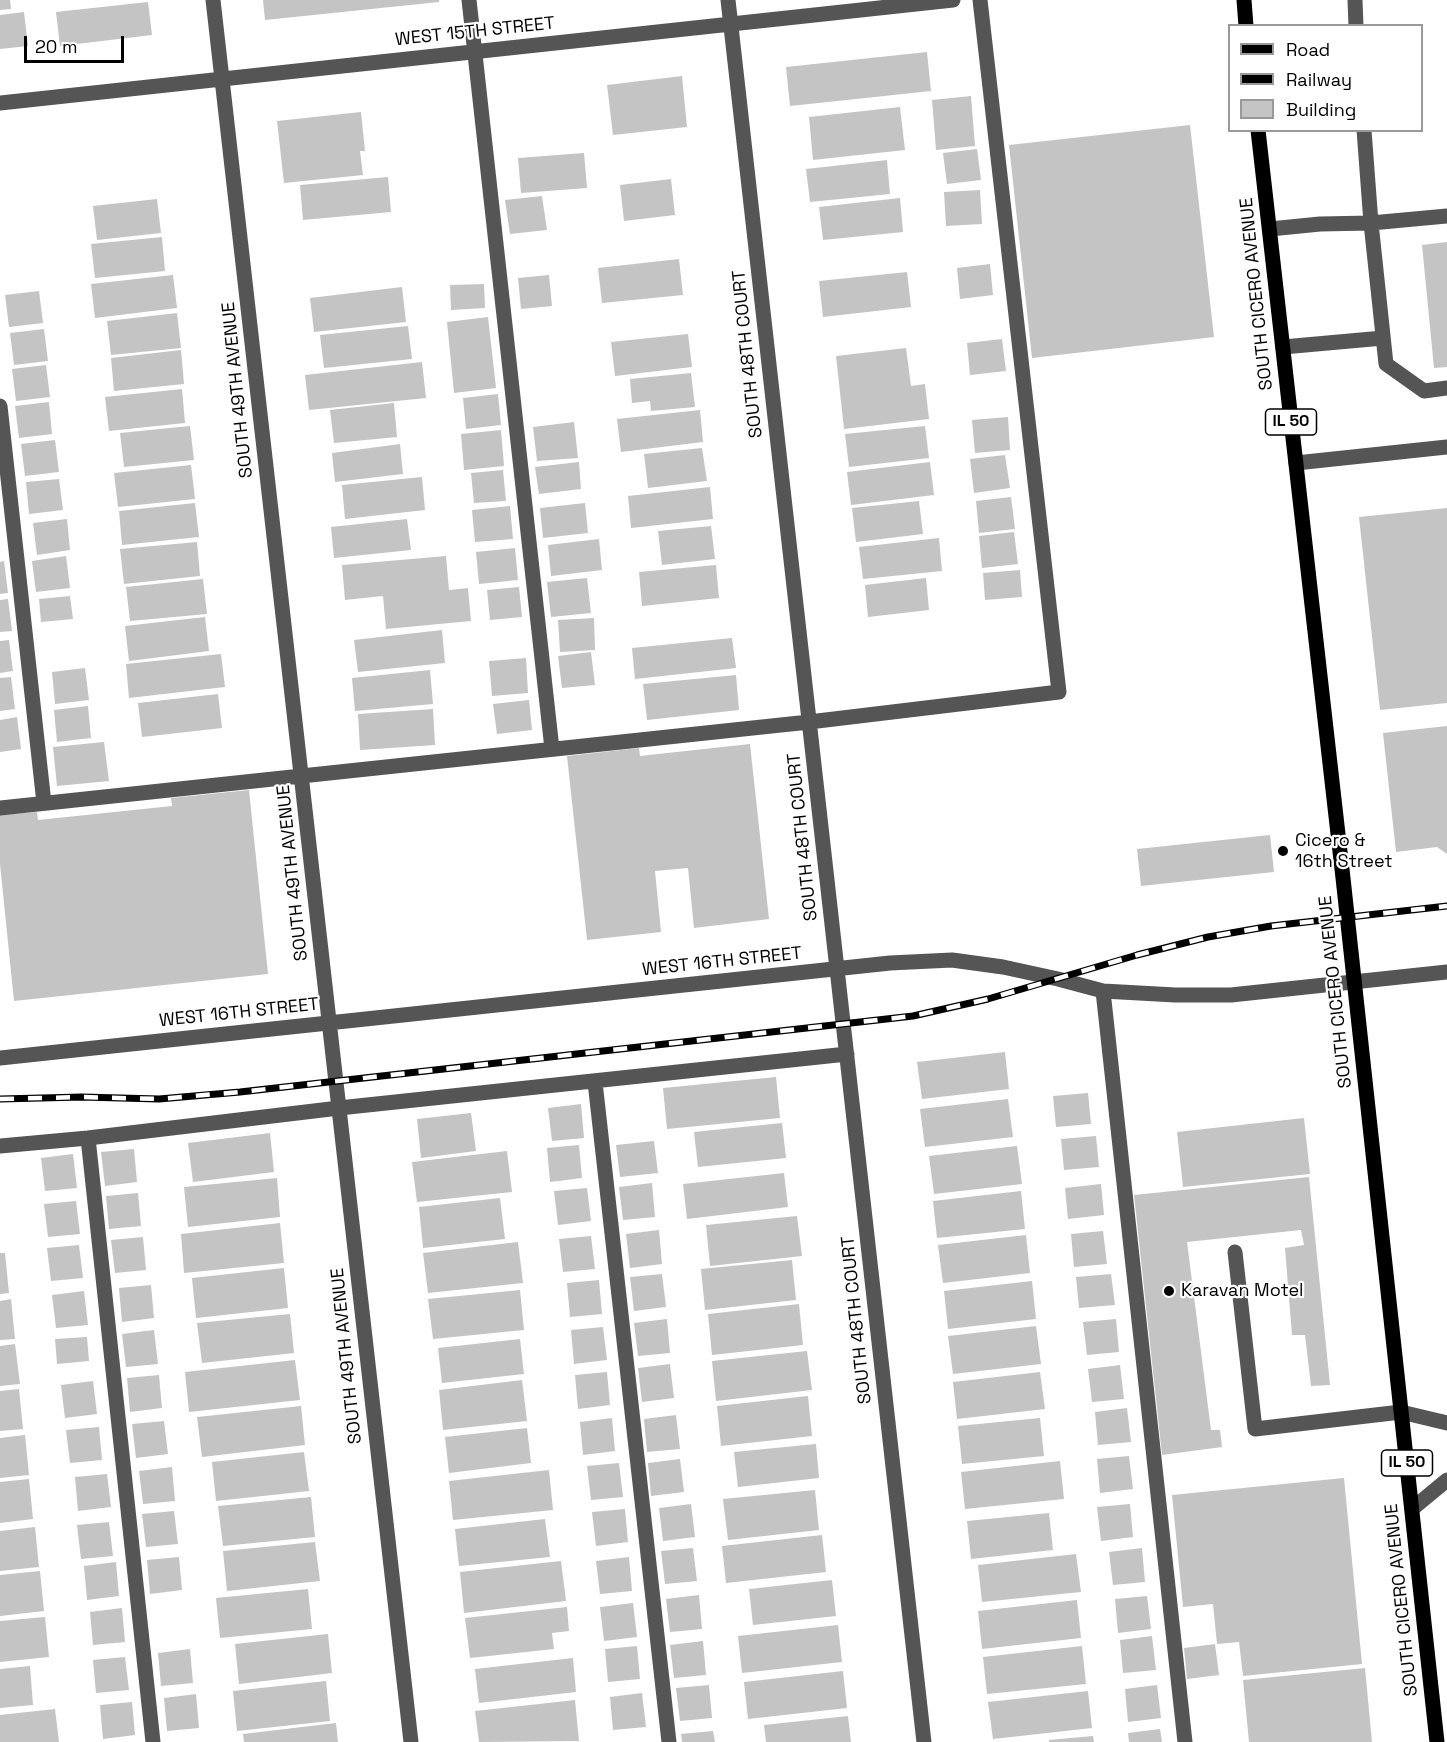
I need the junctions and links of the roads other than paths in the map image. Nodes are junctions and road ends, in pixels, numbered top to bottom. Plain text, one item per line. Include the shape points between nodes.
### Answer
1 (213, 0) edge
2 (469, 0) edge
3 (728, 0) edge
4 (953, 0) edge
5 (980, 0) edge
6 (1244, 0) edge
7 (1355, 0) edge
8 (1246, 24) edge
9 (1356, 24) edge
10 (730, 25) junction
11 (474, 52) junction
12 (222, 79) junction
13 (0, 103) edge
14 (1258, 132) edge
15 (1364, 132) edge
16 (1447, 216) edge
17 (1371, 223) junction
18 (1269, 229) junction
19 (1383, 338) junction
20 (1283, 348) junction
21 (1447, 388) edge
22 (0, 406) edge
23 (1447, 447) edge
24 (1296, 463) junction
25 (809, 722) junction
26 (552, 749) junction
27 (301, 776) junction
28 (45, 803) junction
29 (0, 808) edge
30 (837, 969) junction
31 (1447, 972) edge
32 (1354, 982) junction
33 (1102, 991) junction
34 (329, 1023) junction
35 (847, 1054) junction
36 (0, 1058) edge
37 (595, 1082) junction
38 (339, 1108) junction
39 (88, 1138) junction
40 (0, 1146) edge
41 (1236, 1252) dead end
42 (1401, 1412) junction
43 (1447, 1423) edge
44 (1447, 1480) edge
45 (1412, 1509) junction
46 (153, 1742) edge
47 (411, 1742) edge
48 (669, 1742) edge
49 (924, 1742) edge
50 (1185, 1742) edge
51 (1437, 1742) edge

1 - 12 street, SOUTH 49TH AVENUE
2 - 11 street
3 - 10 street, SOUTH 48TH COURT
4 - 10 street, WEST 15TH STREET
5 - 25 street via 1059,692
6 - 8 main road
7 - 9 street
10 - 11 street, WEST 15TH STREET
10 - 25 street, SOUTH 48TH COURT
11 - 12 street, WEST 15TH STREET
11 - 26 street
12 - 13 street, WEST 15TH STREET
12 - 27 street, SOUTH 49TH AVENUE
14 - 18 main road, SOUTH CICERO AVENUE / IL 50
15 - 17 street
16 - 17 street
17 - 18 street
17 - 19 street
18 - 20 main road, SOUTH CICERO AVENUE / IL 50
19 - 20 street
19 - 21 street via 1386,364 1424,391
20 - 24 main road, SOUTH CICERO AVENUE / IL 50
22 - 28 street
23 - 24 street
24 - 32 main road, SOUTH CICERO AVENUE / IL 50
25 - 26 street
25 - 30 street, SOUTH 48TH COURT
26 - 27 street
27 - 28 street
27 - 34 street, SOUTH 49TH AVENUE
28 - 29 street
30 - 33 street, WEST 16TH STREET via 952,960 1003,967
30 - 34 street, WEST 16TH STREET
30 - 35 street, SOUTH 48TH COURT
31 - 32 street, WEST 16TH STREET
32 - 33 street, WEST 16TH STREET via 1231,996
32 - 42 main road, SOUTH CICERO AVENUE / IL 50
33 - 50 street
34 - 36 street, WEST 16TH STREET
34 - 38 street, SOUTH 49TH AVENUE
35 - 37 street
35 - 49 street, SOUTH 48TH COURT
37 - 38 street
37 - 48 street
38 - 39 street
38 - 47 street, SOUTH 49TH AVENUE
39 - 40 street
39 - 46 street
41 - 42 street via 1255,1429
42 - 43 street
42 - 45 main road, SOUTH CICERO AVENUE / IL 50
44 - 45 street
45 - 51 main road, SOUTH CICERO AVENUE / IL 50

